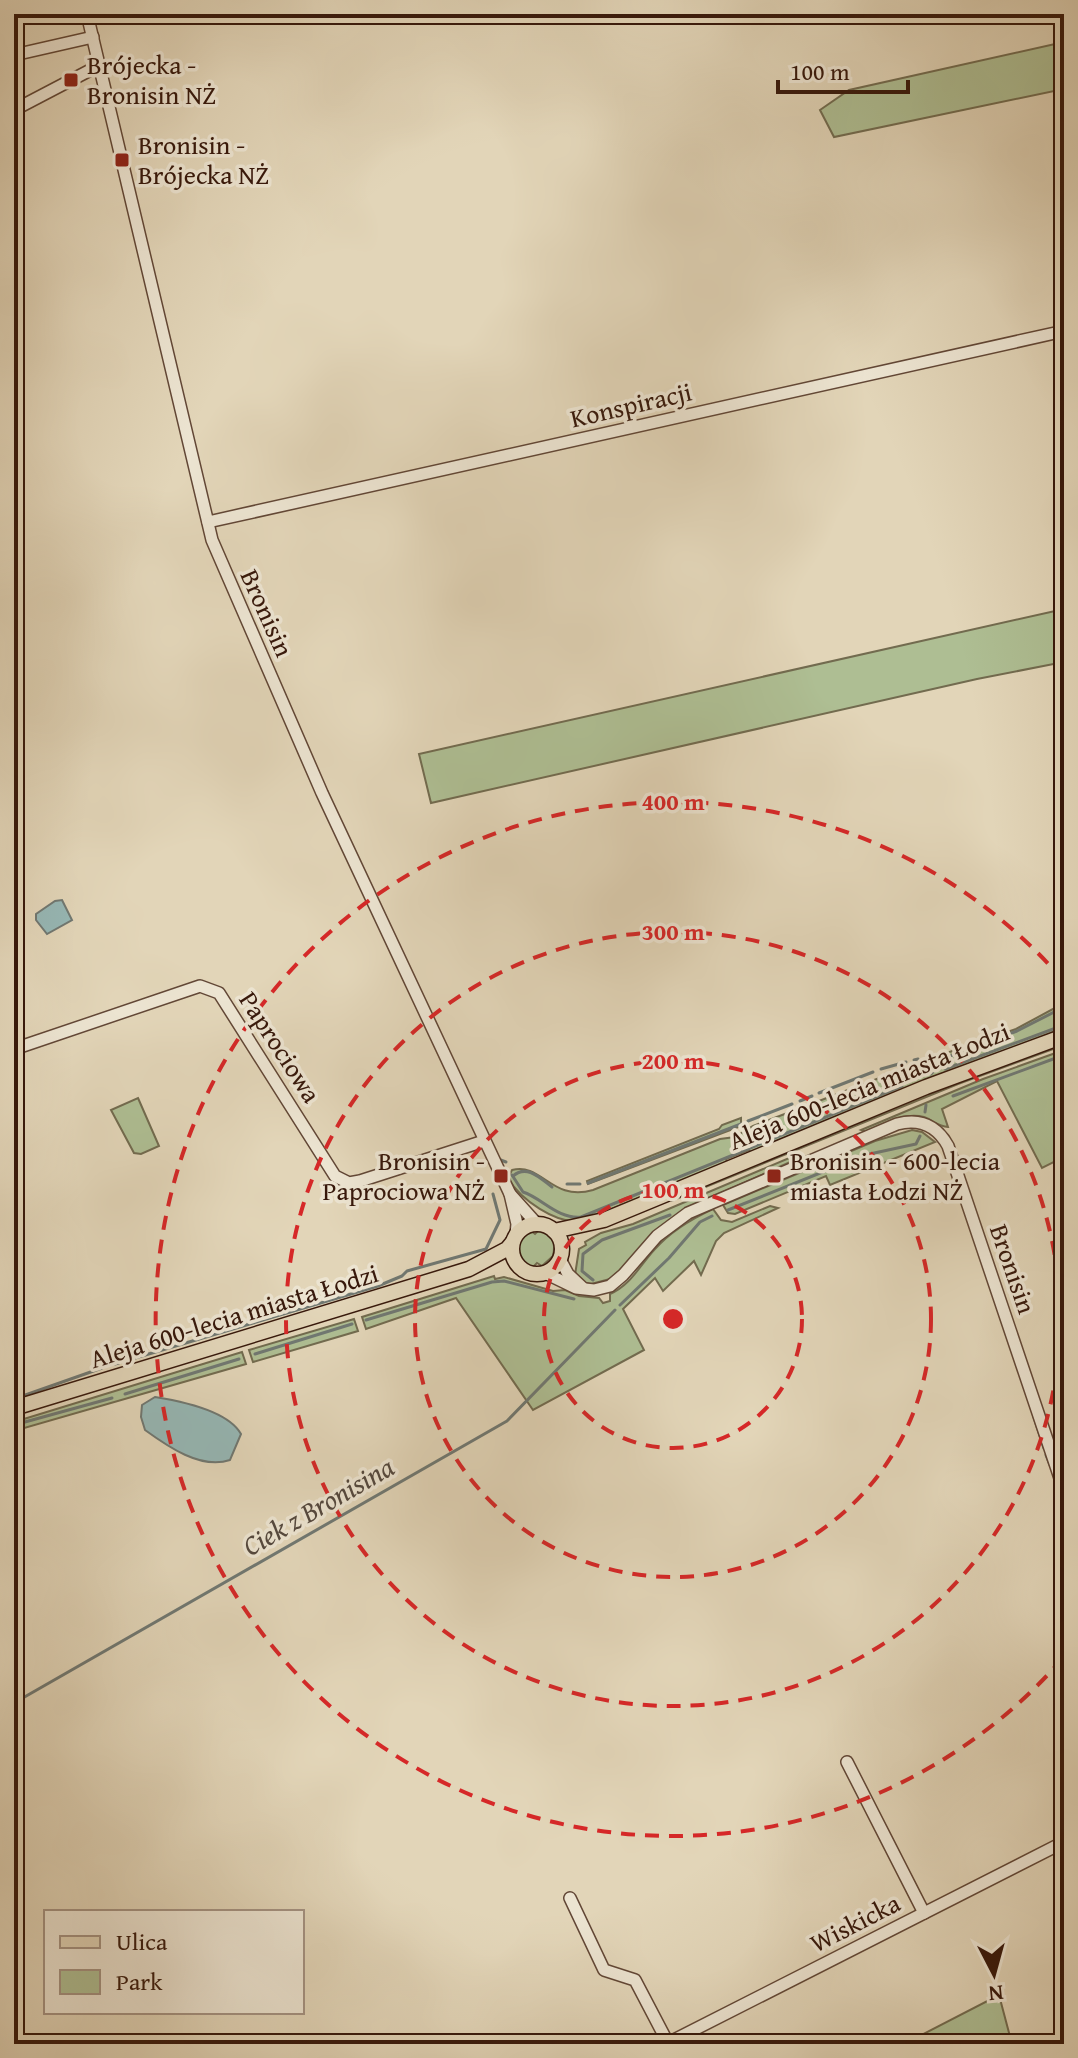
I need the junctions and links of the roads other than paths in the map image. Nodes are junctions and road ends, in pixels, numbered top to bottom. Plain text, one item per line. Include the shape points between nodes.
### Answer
1 (87, 14) edge
2 (93, 37) junction
3 (14, 55) edge
4 (100, 65) junction
5 (14, 110) edge
6 (1064, 331) edge
7 (208, 522) junction
8 (1064, 1036) edge
9 (14, 1049) edge
10 (484, 1141) junction
11 (510, 1194) junction
12 (604, 1220) junction
13 (536, 1223) junction
14 (554, 1231) junction
15 (514, 1238) junction
16 (561, 1254) junction
17 (516, 1264) junction
18 (469, 1269) junction
19 (545, 1273) junction
20 (583, 1288) junction
21 (14, 1408) edge
22 (1064, 1490) edge
23 (847, 1762) dead end
24 (1064, 1842) edge
25 (570, 1898) dead end
26 (924, 1913) junction
27 (667, 2044) edge

1 - 2 street, Bronisin
2 - 3 street
2 - 4 street, Bronisin
4 - 5 street
4 - 7 street, Bronisin
6 - 7 street, Konspiracji
7 - 10 street, Bronisin via 217,555 322,793
8 - 12 main road, Aleja 600-lecia miasta Łodzi
9 - 10 street, Paprociowa via 200,986 219,993 335,1176 349,1183 360,1181
10 - 11 street, Bronisin
11 - 13 street, Bronisin
11 - 15 street, Bronisin via 517,1224
12 - 14 main road, Aleja 600-lecia miasta Łodzi
12 - 16 main road, Aleja 600-lecia miasta Łodzi
13 - 14 main road
13 - 15 main road
14 - 16 main road
15 - 17 main road
15 - 18 main road, Aleja 600-lecia miasta Łodzi via 507,1249
16 - 19 main road
16 - 20 street via 570,1276
17 - 18 main road, Aleja 600-lecia miasta Łodzi
17 - 19 main road via 532,1274
18 - 21 main road, Aleja 600-lecia miasta Łodzi
19 - 20 street
20 - 22 street, Bronisin via 614,1283 657,1236 695,1210 897,1124 926,1124 948,1146
23 - 26 street
24 - 26 street, Wiskicka
25 - 27 street via 604,1970 635,1980
26 - 27 street, Wiskicka

